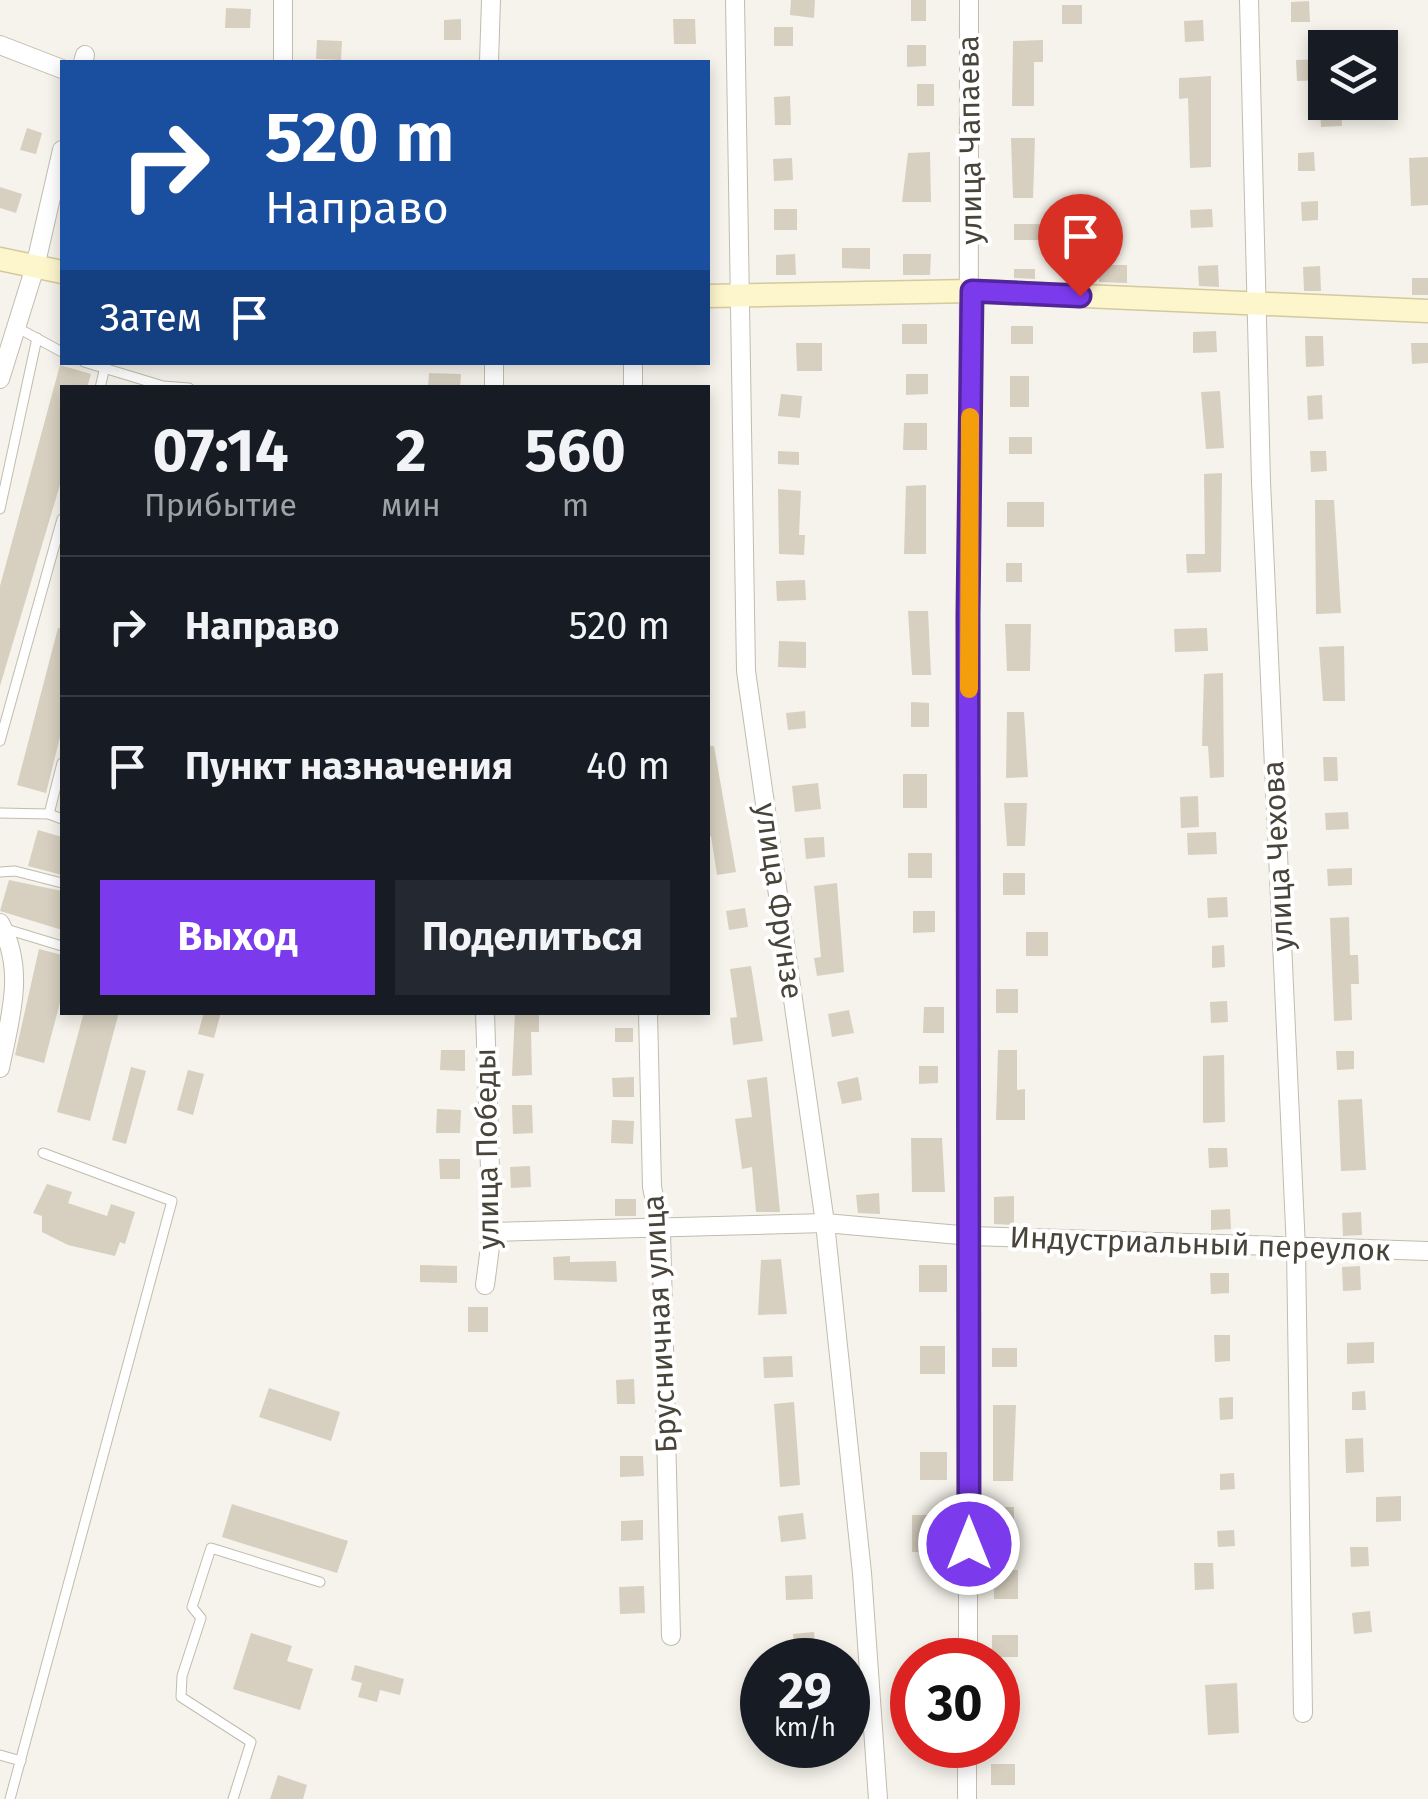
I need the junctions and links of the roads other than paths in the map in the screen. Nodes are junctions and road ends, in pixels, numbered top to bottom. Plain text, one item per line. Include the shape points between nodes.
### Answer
1 (283, 0) edge
2 (491, 0) edge
3 (735, 0) edge
4 (969, 0) edge
5 (1249, 0) edge
6 (0, 45) edge
7 (283, 60) edge
8 (490, 60) edge
9 (60, 69) edge
10 (60, 158) edge
11 (0, 259) edge
12 (34, 267) junction
13 (60, 272) edge
14 (972, 291) junction
15 (740, 294) junction
16 (710, 296) edge
17 (1260, 306) junction
18 (1428, 312) edge
19 (16, 327) junction
20 (37, 338) junction
21 (60, 351) edge
22 (91, 365) edge
23 (104, 371) junction
24 (0, 380) edge
25 (101, 385) edge
26 (155, 385) edge
27 (0, 508) edge
28 (60, 526) edge
29 (0, 741) edge
30 (60, 772) edge
31 (0, 814) edge
32 (49, 814) junction
33 (60, 818) edge
34 (0, 872) edge
35 (60, 882) edge
36 (2, 926) edge
37 (60, 945) edge
38 (484, 1015) edge
39 (648, 1015) edge
40 (0, 1068) edge
41 (43, 1153) dead end
42 (825, 1223) junction
43 (660, 1230) junction
44 (492, 1232) junction
45 (971, 1236) junction
46 (1296, 1249) junction
47 (1428, 1252) edge
48 (486, 1286) dead end
49 (320, 1582) dead end
50 (670, 1636) dead end
51 (968, 1638) edge
52 (1304, 1713) dead end
53 (0, 1755) edge
54 (20, 1761) junction
55 (967, 1768) edge
56 (10, 1799) edge
57 (233, 1799) edge
58 (878, 1799) edge
59 (967, 1799) edge

1 - 7 street
2 - 8 street
3 - 15 street, улица Фрунзе
4 - 14 street, улица Чапаева
5 - 17 street, улица Чехова
6 - 9 street
10 - 12 street
11 - 12 street
12 - 13 street
12 - 19 street
14 - 15 street
14 - 17 street
14 - 45 street, улица Чапаева
15 - 16 street
15 - 42 street, улица Фрунзе via 746,671
17 - 18 street
17 - 46 street, улица Чехова
19 - 20 lane
19 - 24 street
20 - 21 lane
20 - 27 lane
22 - 23 lane
23 - 25 lane
23 - 26 lane
28 - 29 lane
30 - 32 lane
31 - 32 lane
32 - 33 lane
34 - 35 lane
36 - 37 lane
36 - 40 street via 14,956 16,988
38 - 44 street, улица Победы
39 - 43 street, Брусничная улица via 652,1187
41 - 54 lane via 172,1201
42 - 43 street, Индустриальный переулок
42 - 45 street, Индустриальный переулок
42 - 58 street, улица Фрунзе
43 - 44 street, Индустриальный переулок
43 - 50 street, Брусничная улица
44 - 48 street, улица Победы
45 - 46 street, Индустриальный переулок
45 - 51 street, улица Чапаева
46 - 47 street, Индустриальный переулок
46 - 52 street, улица Чехова
49 - 57 lane via 211,1548 192,1607 201,1618 181,1696 251,1742
53 - 54 lane
54 - 56 lane
55 - 59 street

